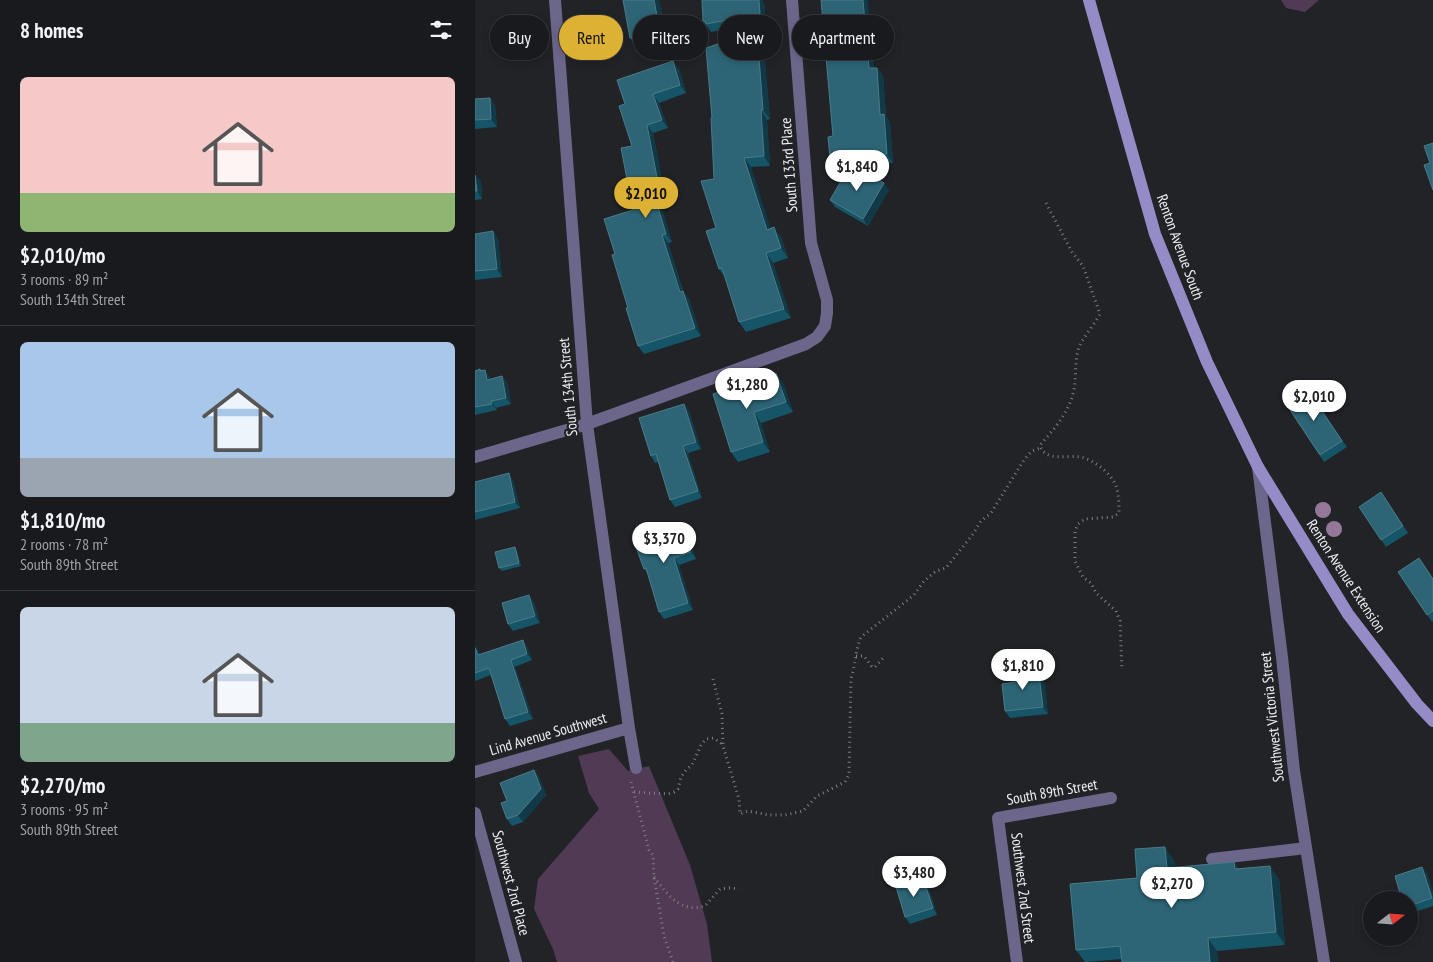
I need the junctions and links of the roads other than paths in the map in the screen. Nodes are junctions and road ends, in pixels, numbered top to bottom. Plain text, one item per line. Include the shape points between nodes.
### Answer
1 (555, 0) edge
2 (792, 0) edge
3 (1089, 0) edge
4 (587, 424) junction
5 (475, 457) edge
6 (1258, 467) junction
7 (1433, 721) edge
8 (629, 728) junction
9 (636, 765) road end
10 (475, 772) edge
11 (1111, 798) dead end
12 (475, 813) edge
13 (998, 818) joint
14 (1306, 848) junction
15 (1212, 859) dead end
16 (516, 962) edge
17 (1017, 962) edge
18 (1324, 962) edge

1 - 4 street, South 134th Street
2 - 4 street, South 133rd Place via 811,243 827,300 825,326 807,344
3 - 6 main road, Renton Avenue South via 1155,234 1207,362
4 - 5 street
4 - 8 street, South 134th Street
6 - 7 main road, Renton Avenue Extension via 1348,614
6 - 14 street, Southwest Victoria Street
8 - 9 street, South 134th Street
8 - 10 street, Lind Avenue Southwest
11 - 13 street, South 89th Street
12 - 16 street, Southwest 2nd Place
13 - 17 street, Southwest 2nd Street
14 - 15 street
14 - 18 street, Southwest Victoria Street

